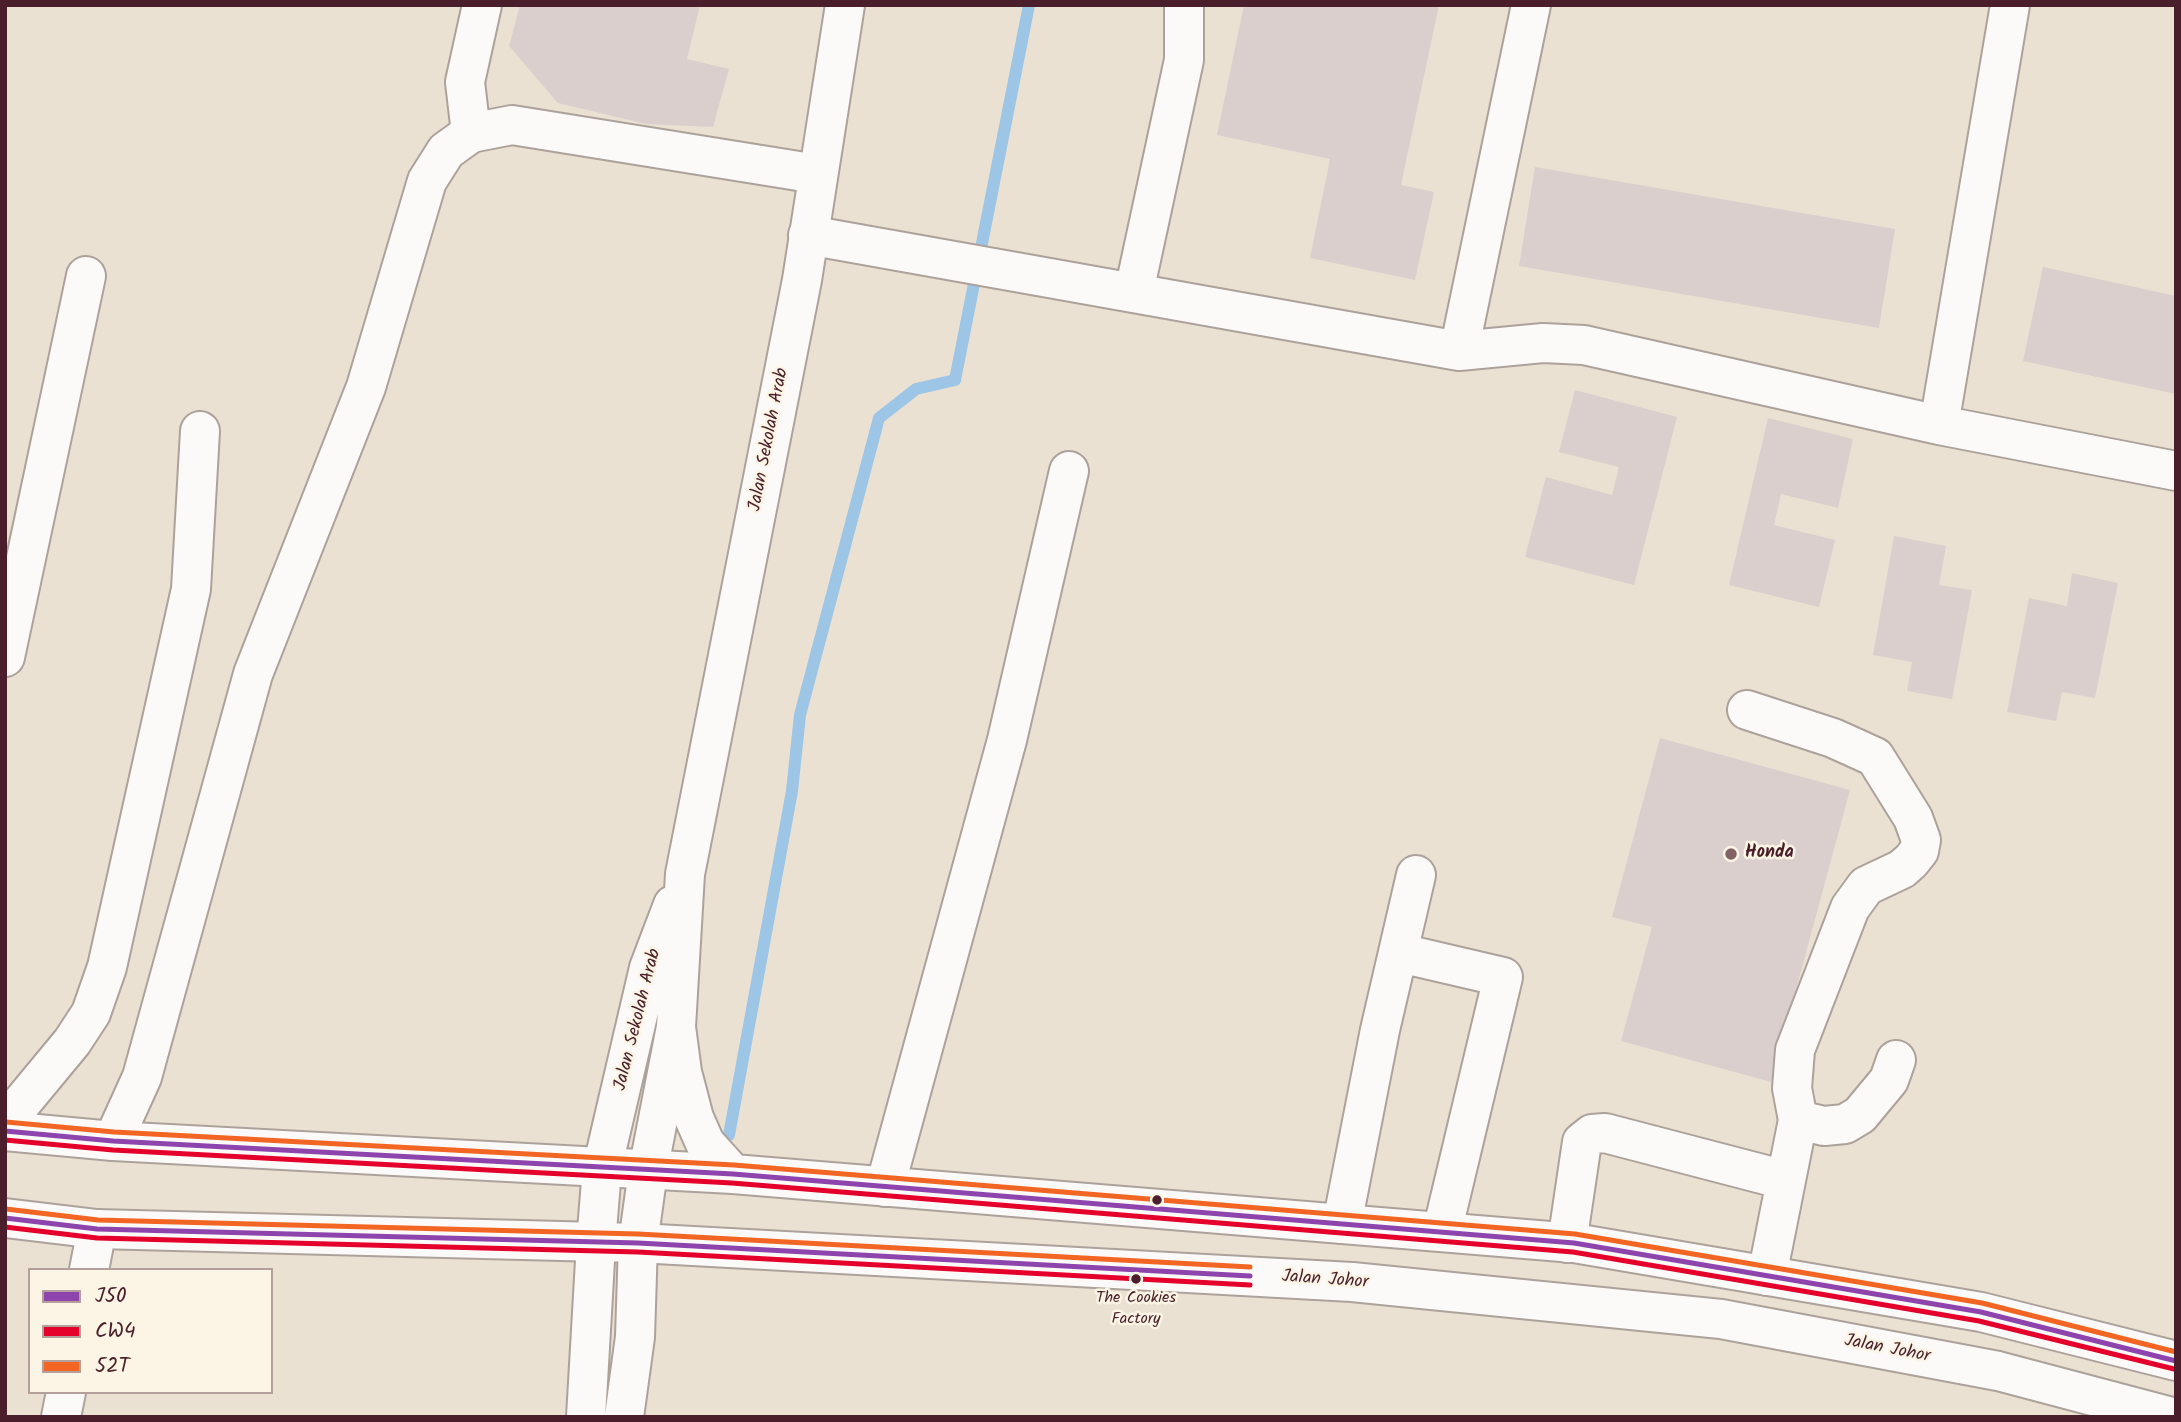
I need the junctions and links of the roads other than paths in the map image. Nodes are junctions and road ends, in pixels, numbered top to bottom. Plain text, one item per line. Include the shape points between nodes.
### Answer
1 (482, 5) edge
2 (845, 5) edge
3 (1184, 5) edge
4 (1531, 5) edge
5 (2010, 5) edge
6 (471, 133) junction
7 (817, 174) junction
8 (808, 235) junction
9 (86, 276) dead end
10 (1134, 292) junction
11 (1459, 351) junction
12 (1939, 425) junction
13 (200, 430) dead end
14 (1069, 471) dead end
15 (2176, 471) edge
16 (5, 657) edge
17 (1747, 710) dead end
18 (685, 874) junction
19 (1416, 874) dead end
20 (1400, 953) junction
21 (676, 1027) junction
22 (1896, 1060) dead end
23 (1798, 1120) junction
24 (5, 1123) edge
25 (5, 1131) edge
26 (113, 1141) junction
27 (603, 1169) junction
28 (648, 1171) junction
29 (733, 1174) junction
30 (1785, 1180) junction
31 (885, 1186) junction
32 (5, 1218) edge
33 (1342, 1224) junction
34 (97, 1229) junction
35 (1442, 1232) junction
36 (638, 1242) junction
37 (596, 1243) junction
38 (1567, 1243) junction
39 (89, 1268) edge
40 (1768, 1276) junction
41 (2176, 1361) edge
42 (66, 1394) edge
43 (61, 1417) edge
44 (586, 1417) edge
45 (624, 1417) edge
46 (2172, 1417) edge

1 - 6 main road via 466,82
2 - 7 main road, Jalan Sekolah Arab
3 - 10 main road via 1184,60
4 - 11 main road
5 - 12 main road
6 - 7 main road via 512,125
6 - 26 main road via 446,151 427,181 366,387 253,674 142,1077
7 - 8 main road, Jalan Sekolah Arab
8 - 10 main road
8 - 18 main road, Jalan Sekolah Arab
9 - 16 main road
10 - 11 main road
11 - 12 main road via 1543,343 1584,345
12 - 15 main road
13 - 24 main road via 191,589 107,967 91,1013
14 - 31 main road via 1007,740
17 - 23 main road via 1875,757 1913,818 1921,840 1911,861 1866,886 1850,908 1794,1050 1792,1088
18 - 21 main road, Jalan Sekolah Arab
18 - 27 main road, Jalan Sekolah Arab via 649,968
19 - 20 main road
20 - 33 main road
20 - 35 main road via 1503,976
21 - 28 main road, Jalan Sekolah Arab
21 - 29 main road via 694,1118 705,1143
22 - 23 main road via 1889,1080 1860,1115 1845,1124 1824,1126
23 - 30 main road
25 - 26 main road
26 - 27 main road
27 - 28 main road
27 - 37 main road, Jalan Sekolah Arab
28 - 29 main road
28 - 36 main road, Jalan Sekolah Arab
29 - 31 main road
30 - 38 main road via 1605,1133 1592,1134 1582,1142
30 - 40 main road
31 - 33 main road
32 - 34 main road, Jalan Johor
33 - 35 main road
34 - 37 main road, Jalan Johor
34 - 39 main road
35 - 38 main road
36 - 37 main road, Jalan Johor
36 - 45 main road, Jalan Sekolah Arab via 635,1337
36 - 46 main road, Jalan Johor via 1352,1282 1721,1319 1998,1371
37 - 44 main road, Jalan Sekolah Arab
38 - 40 main road
40 - 41 main road via 1981,1312
42 - 43 main road

